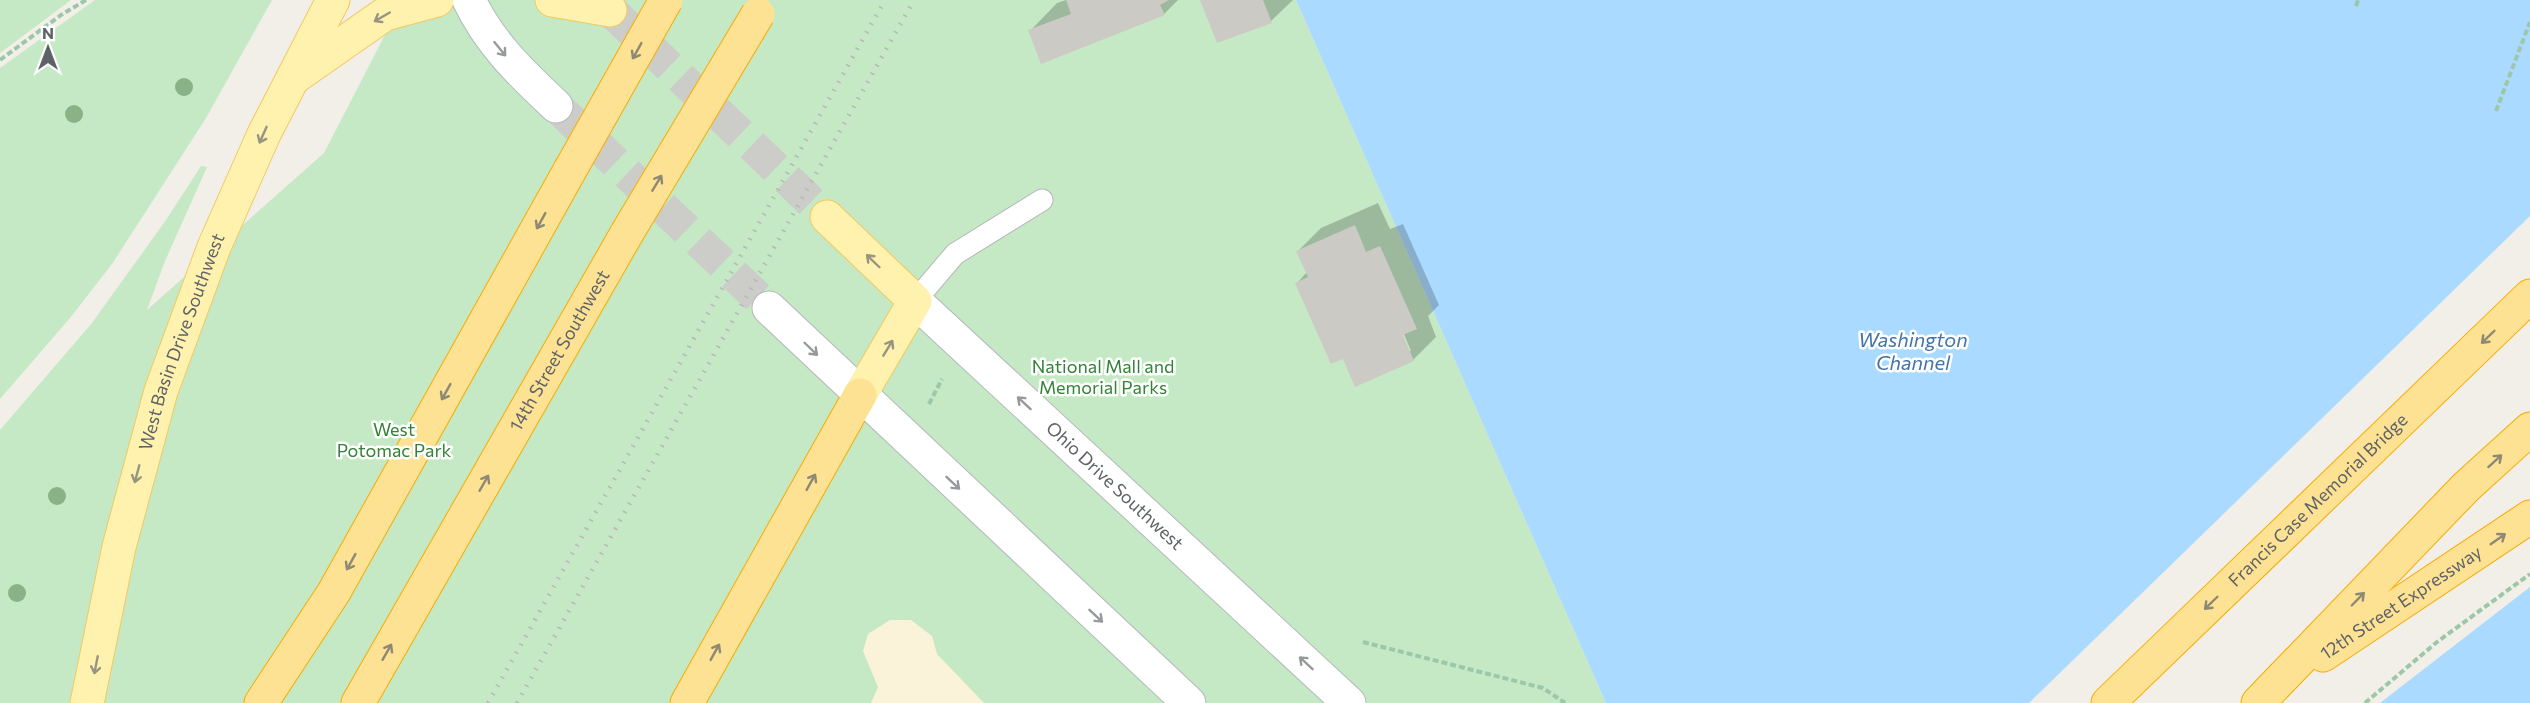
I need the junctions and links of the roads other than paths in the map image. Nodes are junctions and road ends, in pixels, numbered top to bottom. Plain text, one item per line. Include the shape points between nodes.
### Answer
1 (333, 0) edge
2 (437, 0) edge
3 (469, 0) edge
4 (552, 0) edge
5 (666, 0) edge
6 (606, 5) tunnel mouth
7 (764, 5) edge
8 (288, 82) junction
9 (556, 106) tunnel mouth
10 (1042, 200) dead end
11 (827, 217) tunnel mouth
12 (2530, 296) edge
13 (915, 302) junction
14 (769, 308) tunnel mouth
15 (860, 395) junction
16 (2530, 429) edge
17 (2530, 517) edge
18 (334, 592) junction
19 (2266, 695) edge
20 (87, 703) edge
21 (261, 703) edge
22 (288, 703) edge
23 (358, 703) edge
24 (687, 703) edge
25 (1189, 703) edge
26 (1349, 703) edge
27 (2108, 703) edge

1 - 8 main road, West Basin Drive Southwest
2 -> 8 main road via 385,14
3 -> 9 street via 481,26 512,64
4 - 6 main road
5 -> 18 highway, bridge
23 -> 7 highway, 14th Street Southwest, bridge via 627,234
8 -> 20 main road, West Basin Drive Southwest via 214,247 160,391 119,547
10 - 13 lane via 954,254
13 -> 11 main road, Ohio Drive Southwest
12 -> 27 highway, Francis Case Memorial Bridge
15 -> 13 main road
26 -> 13 street, Ohio Drive Southwest
14 -> 15 street
24 -> 15 highway
15 -> 25 street
19 -> 16 highway via 2466,487
19 -> 17 highway, 12th Street Expressway
18 - 21 highway
18 - 22 highway

